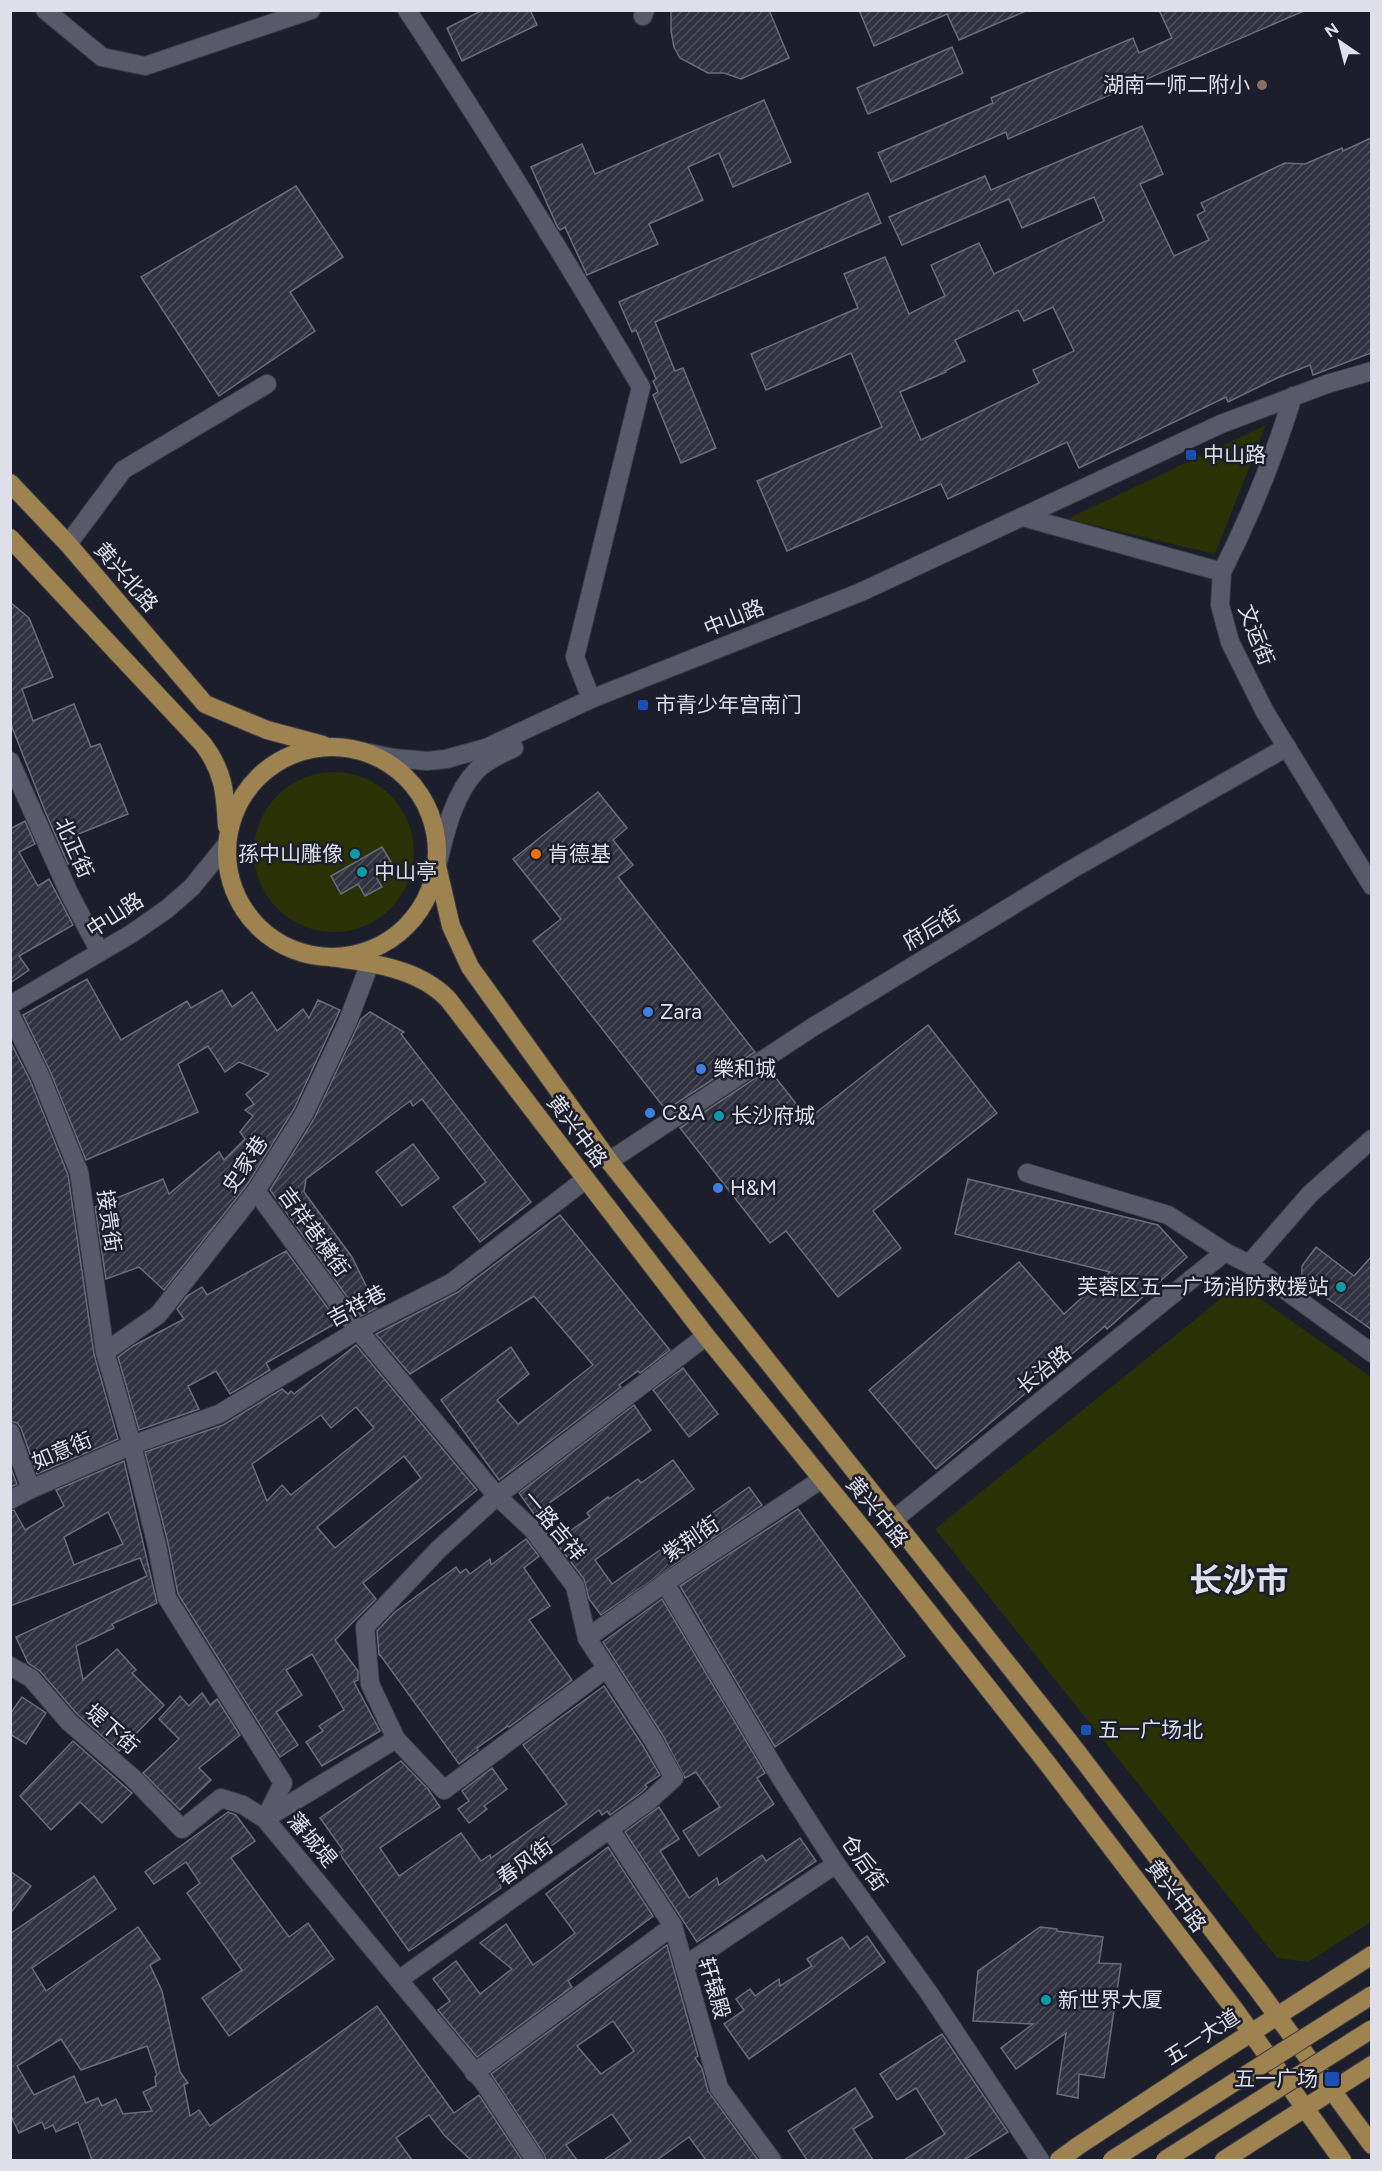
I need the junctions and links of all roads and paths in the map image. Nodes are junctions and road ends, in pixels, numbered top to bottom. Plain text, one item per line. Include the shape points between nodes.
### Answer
1 (45, 10) edge
2 (311, 10) edge
3 (407, 10) edge
4 (1371, 371) edge
5 (1371, 383) edge
6 (267, 384) dead end
7 (1291, 403) junction
8 (10, 483) edge
9 (1032, 519) junction
10 (10, 538) edge
11 (68, 544) junction
12 (1222, 572) junction
13 (591, 699) junction
14 (331, 747) junction
15 (1287, 747) junction
16 (370, 753) junction
17 (10, 760) edge
18 (227, 844) junction
19 (437, 866) junction
20 (1371, 886) edge
21 (100, 952) junction
22 (330, 957) junction
23 (370, 963) junction
24 (10, 1005) edge
25 (10, 1014) edge
26 (1371, 1139) edge
27 (609, 1161) junction
28 (1027, 1173) dead end
29 (586, 1179) junction
30 (256, 1191) junction
31 (1225, 1252) junction
32 (1249, 1264) junction
33 (358, 1330) junction
34 (706, 1336) junction
35 (105, 1352) junction
36 (1371, 1353) edge
37 (10, 1432) edge
38 (132, 1445) junction
39 (822, 1479) junction
40 (31, 1489) junction
41 (497, 1496) junction
42 (10, 1500) edge
43 (898, 1524) junction
44 (665, 1583) junction
45 (587, 1638) junction
46 (10, 1666) edge
47 (607, 1668) junction
48 (396, 1740) junction
49 (674, 1778) joint
50 (265, 1819) junction
51 (610, 1829) junction
52 (836, 1864) junction
53 (673, 1926) junction
54 (1371, 1955) edge
55 (684, 1966) junction
56 (400, 1979) junction
57 (1371, 1995) edge
58 (1277, 2016) junction
59 (1371, 2029) edge
60 (1251, 2032) junction
61 (1371, 2065) edge
62 (474, 2073) junction
63 (1333, 2090) junction
64 (1306, 2108) junction
65 (1371, 2145) edge
66 (535, 2160) edge
67 (772, 2160) edge
68 (1040, 2160) edge
69 (1059, 2160) edge
70 (1112, 2160) edge
71 (1165, 2160) edge
72 (1224, 2160) edge
73 (1342, 2160) edge

1 - 2 street via 102,57 145,66
3 - 13 street via 641,387 575,657
4 - 7 street, 中山路
5 - 7 street, 中山路
6 - 11 street via 123,470
7 - 9 street, 中山路
7 - 12 street via 1268,472
8 - 11 main road, 黄兴北路
9 - 12 street
9 - 13 street, 中山路
9 - 19 street, 中山路 via 865,602 595,709 491,759 478,769 463,791
10 - 18 main road via 215,760 224,794
11 - 14 main road, 黄兴北路 via 205,704 267,730
12 - 15 street, 文运街 via 1220,604 1230,642
13 - 16 street, 中山路 via 468,754 427,761
14 - 16 main road
14 - 18 main road via 297,753 267,769 240,802
15 - 20 street, 文运街
15 - 27 street, 府后街 via 1074,868 813,1027
16 - 19 main road via 388,762 418,789 435,826
17 - 21 street, 北正街
18 - 21 street, 中山路 via 179,899
18 - 22 main road via 234,889 249,916 285,946
19 - 22 main road via 426,900 405,928 376,948
19 - 27 main road, 黄兴中路 via 451,926 470,967
21 - 24 street, 中山路
22 - 23 main road, 黄兴中路
23 - 29 main road, 黄兴中路 via 419,977 437,987
23 - 30 street, 史家巷 via 348,1021 304,1114
25 - 35 street, 接贵街 via 40,1075 79,1172
26 - 32 street via 1310,1194
27 - 43 main road, 黄兴中路
28 - 31 street via 1168,1215
29 - 33 street, 吉祥巷 via 451,1283
29 - 34 main road, 黄兴中路
30 - 33 street, 吉祥巷横街
30 - 35 street, 史家巷 via 158,1315
31 - 32 street
31 - 43 street, 长治路 via 897,1517
32 - 36 street
33 - 38 street, 吉祥巷 via 219,1414
33 - 41 street, 一路吉祥
34 - 39 main road, 黄兴中路
34 - 41 street
35 - 38 street, 接贵街
37 - 40 street
38 - 40 street, 如意街
38 - 50 street, 藩城堤 via 167,1598 283,1783
39 - 44 street, 紫荆街
39 - 60 main road, 黄兴中路 via 1047,1763
40 - 42 street, 如意街
41 - 45 street, 一路吉祥 via 533,1530 575,1586
41 - 48 street via 439,1549 365,1627 370,1684
43 - 58 main road, 黄兴中路
44 - 45 street, 紫荆街
44 - 52 street, 仓后街
45 - 47 street, 一路吉祥
46 - 50 street, 堤下街 via 31,1678 69,1722 132,1777 182,1829 221,1798 243,1805
47 - 48 street via 444,1790
47 - 49 street, 一路吉祥
48 - 50 street
49 - 51 street, 春风街 via 649,1802
50 - 56 street, 藩城堤
51 - 53 street, 轩辕殿
51 - 56 street, 春风街
52 - 55 street
52 - 68 street, 仓后街 via 929,1993
53 - 55 street, 轩辕殿
53 - 62 street
54 - 58 main road, 五一大道
55 - 67 street, 轩辕殿 via 719,2088
56 - 62 street, 藩城堤
57 - 70 main road, bridge
58 - 60 main road, 五一大道
58 - 63 main road, 黄兴中路
59 - 71 main road, bridge
60 - 64 main road, 黄兴中路
60 - 69 main road, 五一大道
61 - 63 main road
62 - 66 street, 藩城堤
63 - 64 main road
63 - 65 main road, 黄兴中路
64 - 72 main road
64 - 73 main road, 黄兴中路

